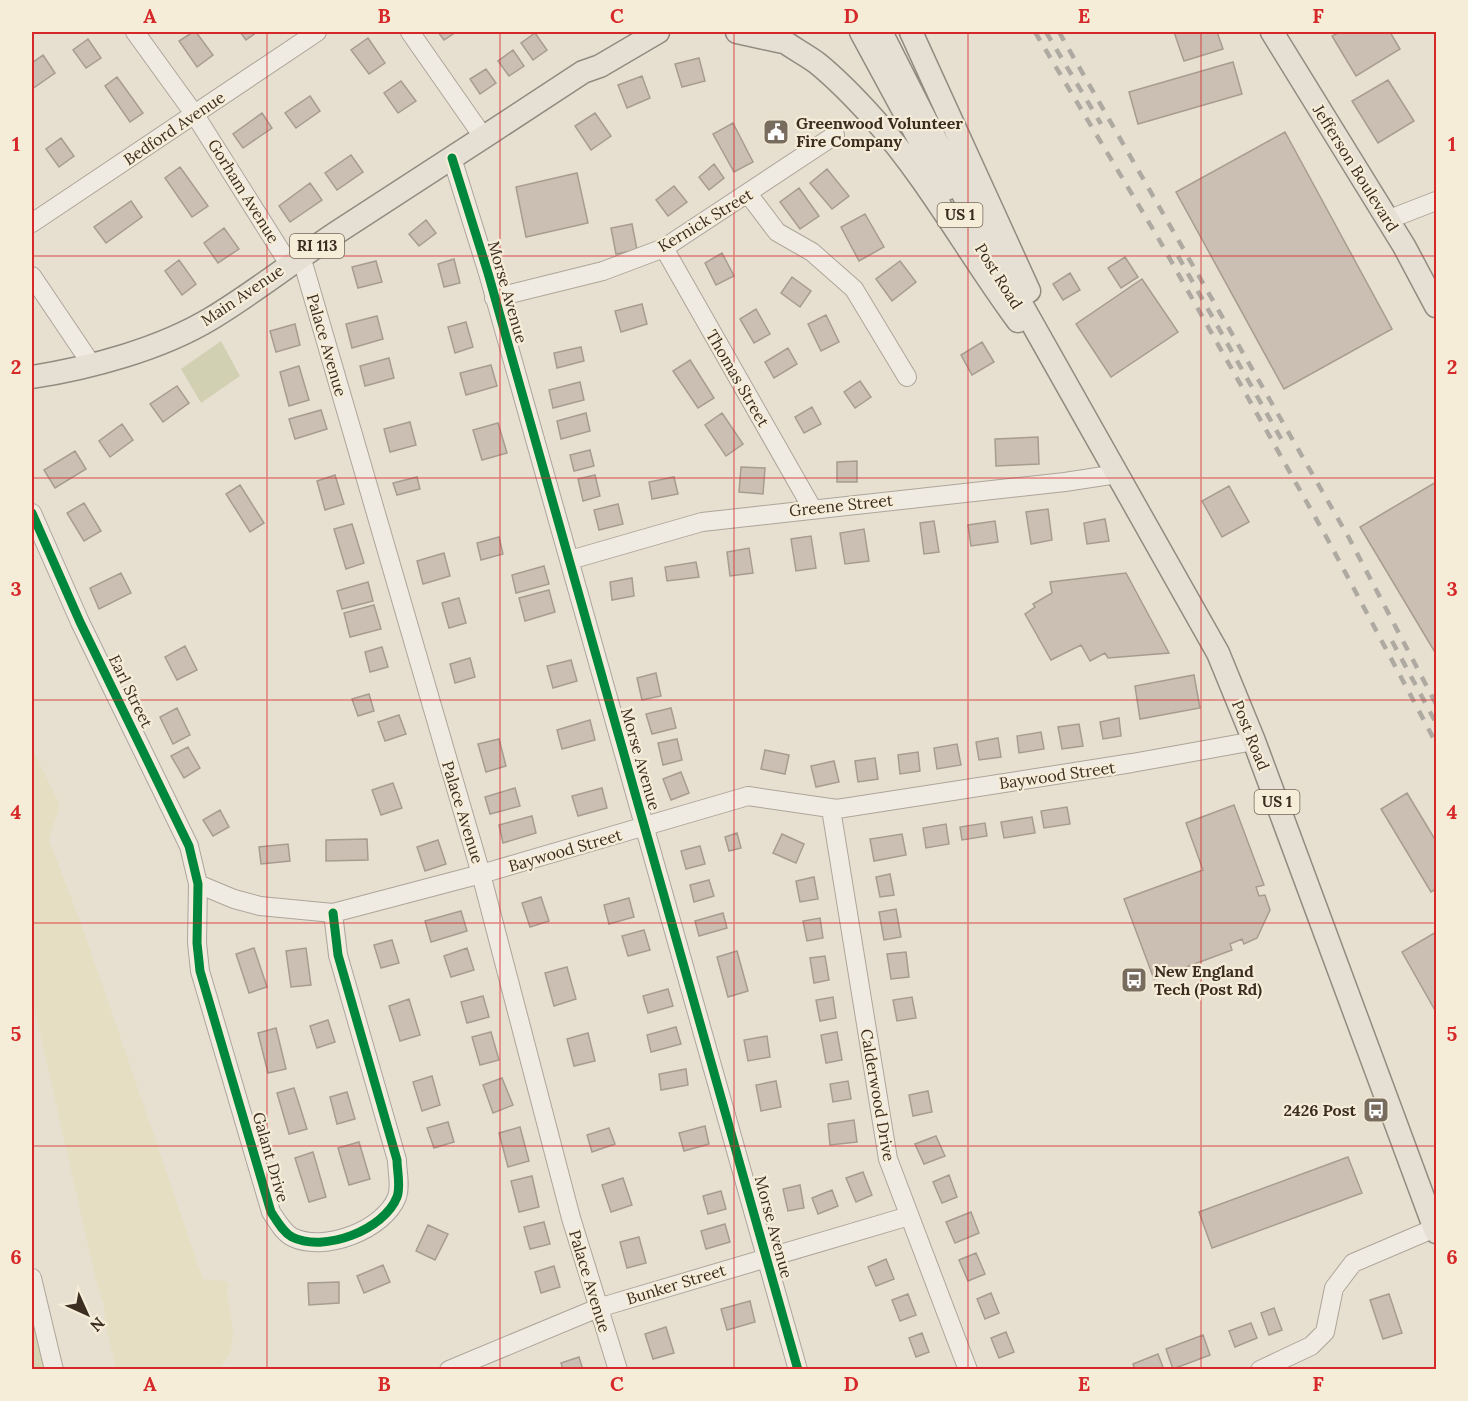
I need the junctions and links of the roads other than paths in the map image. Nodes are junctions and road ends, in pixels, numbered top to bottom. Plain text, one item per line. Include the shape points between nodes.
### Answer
1 (135, 32) edge
2 (317, 32) edge
3 (410, 32) edge
4 (631, 32) edge
5 (658, 32) edge
6 (737, 32) edge
7 (861, 32) edge
8 (881, 32) edge
9 (911, 32) edge
10 (1272, 32) edge
11 (778, 37) edge
12 (583, 72) junction
13 (195, 115) junction
14 (835, 135) dead end
15 (484, 138) junction
16 (452, 158) junction
17 (749, 195) junction
18 (1437, 201) edge
19 (1388, 220) junction
20 (32, 223) edge
21 (664, 248) junction
22 (295, 260) junction
23 (32, 276) edge
24 (494, 298) junction
25 (1437, 306) edge
26 (92, 365) junction
27 (32, 377) edge
28 (907, 377) dead end
29 (1071, 392) junction
30 (1117, 474) junction
31 (812, 508) junction
32 (32, 513) edge
33 (570, 560) junction
34 (1254, 741) junction
35 (831, 809) junction
36 (644, 826) junction
37 (481, 874) junction
38 (198, 884) junction
39 (333, 913) junction
40 (909, 1216) junction
41 (1436, 1230) edge
42 (767, 1257) junction
43 (32, 1278) edge
44 (598, 1308) junction
45 (54, 1370) edge
46 (449, 1370) edge
47 (618, 1370) edge
48 (798, 1370) edge
49 (968, 1370) edge
50 (1260, 1370) edge

1 - 13 street, Gorham Avenue
2 - 13 street, Bedford Avenue
3 - 15 street
4 - 12 main road, Main Avenue / RI 113 via 593,58
5 - 12 main road, Main Avenue / RI 113
6 - 11 main road
7 - 29 main road, Post Road / US 1 via 960,216
8 - 29 main road, Post Road / US 1 via 998,261
9 - 29 main road via 1010,247
10 - 19 main road, Jefferson Boulevard
11 - 29 main road via 839,82 876,120 913,166 984,276
12 - 15 main road, Main Avenue / RI 113
13 - 20 street, Bedford Avenue
13 - 22 street, Gorham Avenue
14 - 17 street, Kernick Street
15 - 16 main road, Main Avenue / RI 113
16 - 22 main road, Main Avenue / RI 113
16 - 24 street, Morse Avenue
17 - 21 street, Kernick Street
17 - 28 street via 777,232 812,252 854,289
18 - 19 street
19 - 25 main road, Jefferson Boulevard
21 - 24 street, Kernick Street via 603,271
21 - 31 street, Thomas Street
22 - 26 main road, Main Avenue / RI 113 via 211,319
22 - 37 street, Palace Avenue
23 - 26 street
24 - 33 street, Morse Avenue
26 - 27 main road, Main Avenue / RI 113
29 - 30 main road, Post Road / US 1
30 - 31 street, Greene Street
30 - 34 main road, Post Road / US 1 via 1218,653
31 - 33 street, Greene Street via 702,522
32 - 38 street, Earl Street via 80,622 189,846
33 - 36 street, Morse Avenue
34 - 35 street, Baywood Street
34 - 41 main road, Post Road / US 1
35 - 36 street, Baywood Street via 748,796
35 - 40 street, Calderwood Drive via 883,1133 888,1159
36 - 37 street, Baywood Street
36 - 42 street, Morse Avenue
37 - 39 street, Baywood Street
37 - 44 street, Palace Avenue
38 - 39 street, Baywood Street via 254,904
38 - 39 street, Galant Drive via 200,971 265,1196 271,1212 290,1235 314,1243 357,1233 391,1207 398,1195 397,1160 338,955
40 - 42 street, Bunker Street
40 - 49 street, Calderwood Drive
41 - 50 street via 1353,1263 1334,1288 1325,1332 1311,1346
42 - 44 street, Bunker Street
42 - 48 street, Morse Avenue
43 - 45 street
44 - 46 street, Bunker Street
44 - 47 street, Palace Avenue

